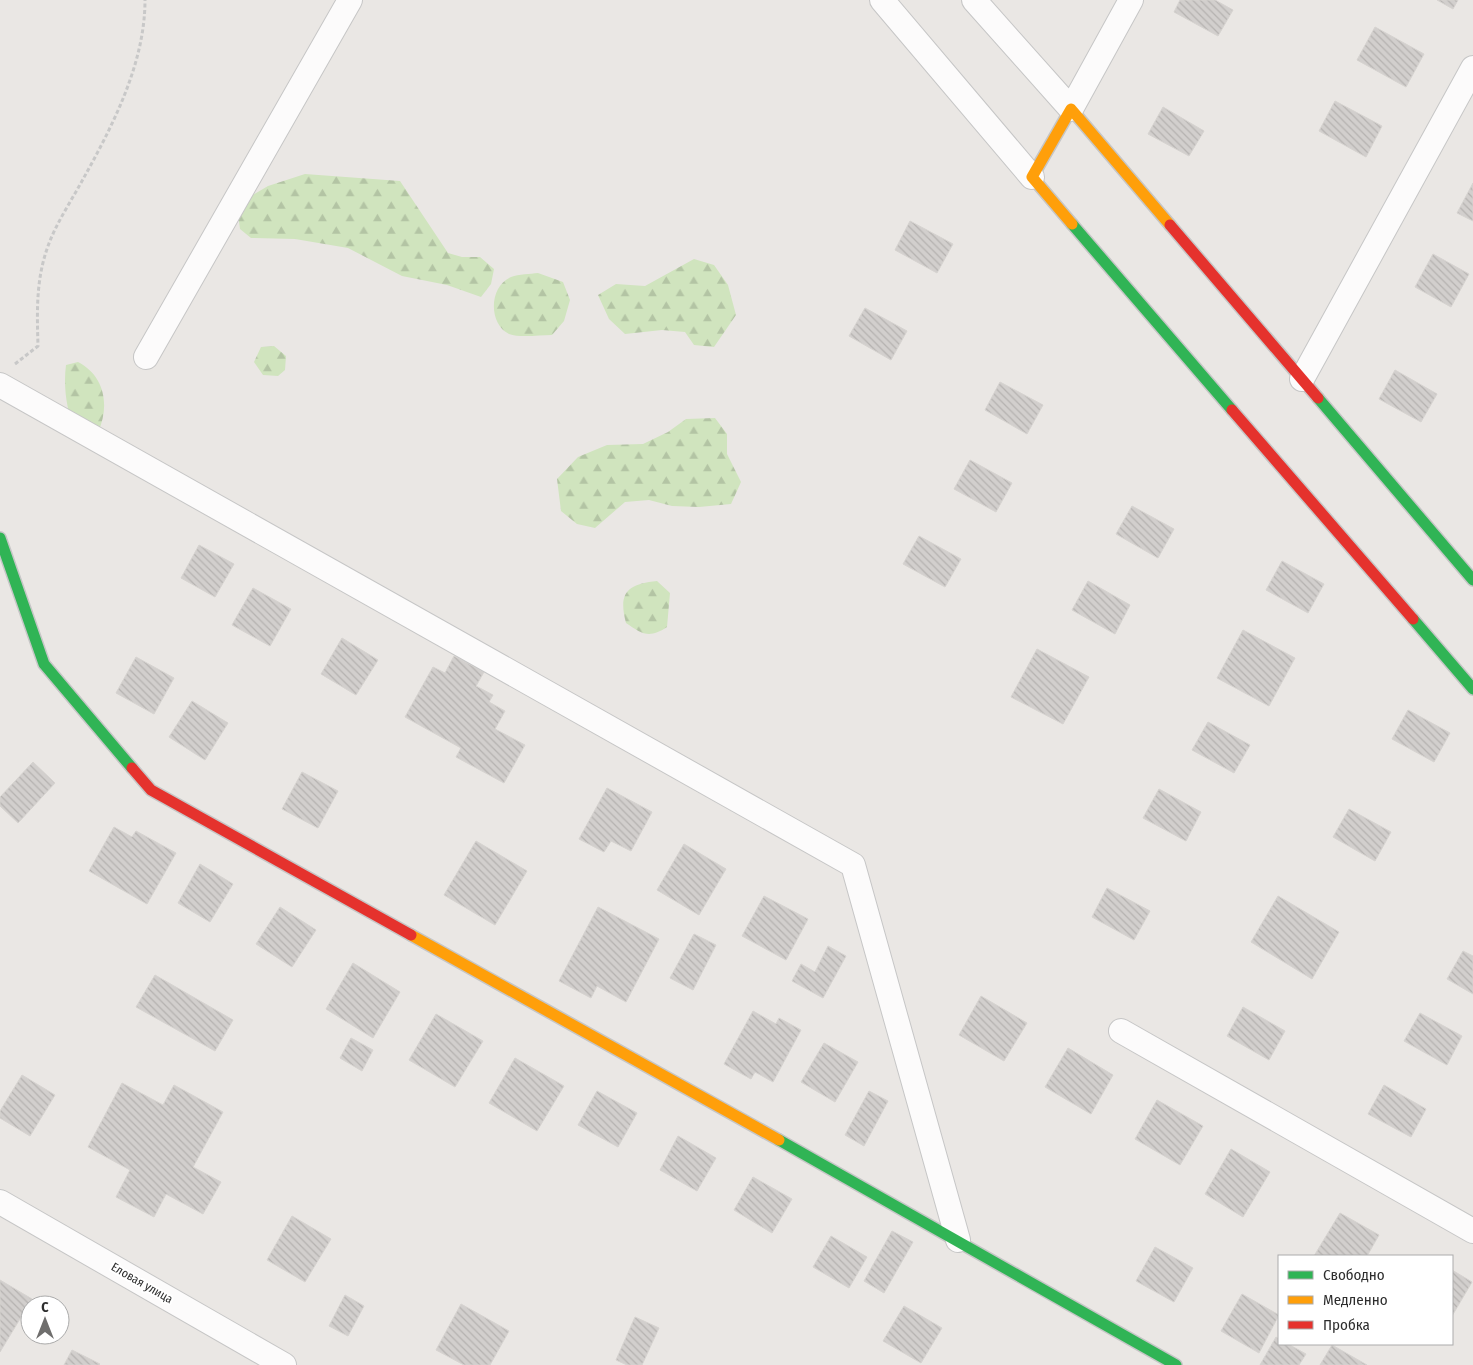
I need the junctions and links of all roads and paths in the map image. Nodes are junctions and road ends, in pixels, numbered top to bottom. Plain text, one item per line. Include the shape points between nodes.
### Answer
1 (145, 0) edge
2 (350, 0) edge
3 (882, 0) edge
4 (974, 0) edge
5 (1131, 0) edge
6 (1473, 68) edge
7 (1071, 109) junction
8 (1032, 176) junction
9 (146, 357) dead end
10 (4, 377) edge
11 (1302, 379) junction
12 (0, 538) edge
13 (1473, 580) edge
14 (1473, 689) edge
15 (1121, 1031) dead end
16 (0, 1202) edge
17 (1473, 1231) edge
18 (958, 1240) junction
19 (284, 1365) edge
20 (1176, 1365) edge

1 - 10 path via 145,16 135,60 119,108 47,247 37,298 38,346
2 - 9 street
3 - 8 street
4 - 7 street
5 - 7 street
6 - 11 street
7 - 8 street
7 - 11 street
8 - 14 street
10 - 18 street via 853,865
11 - 13 street
12 - 18 street via 44,664 151,790
15 - 17 street
16 - 19 street, Еловая улица
18 - 20 street

